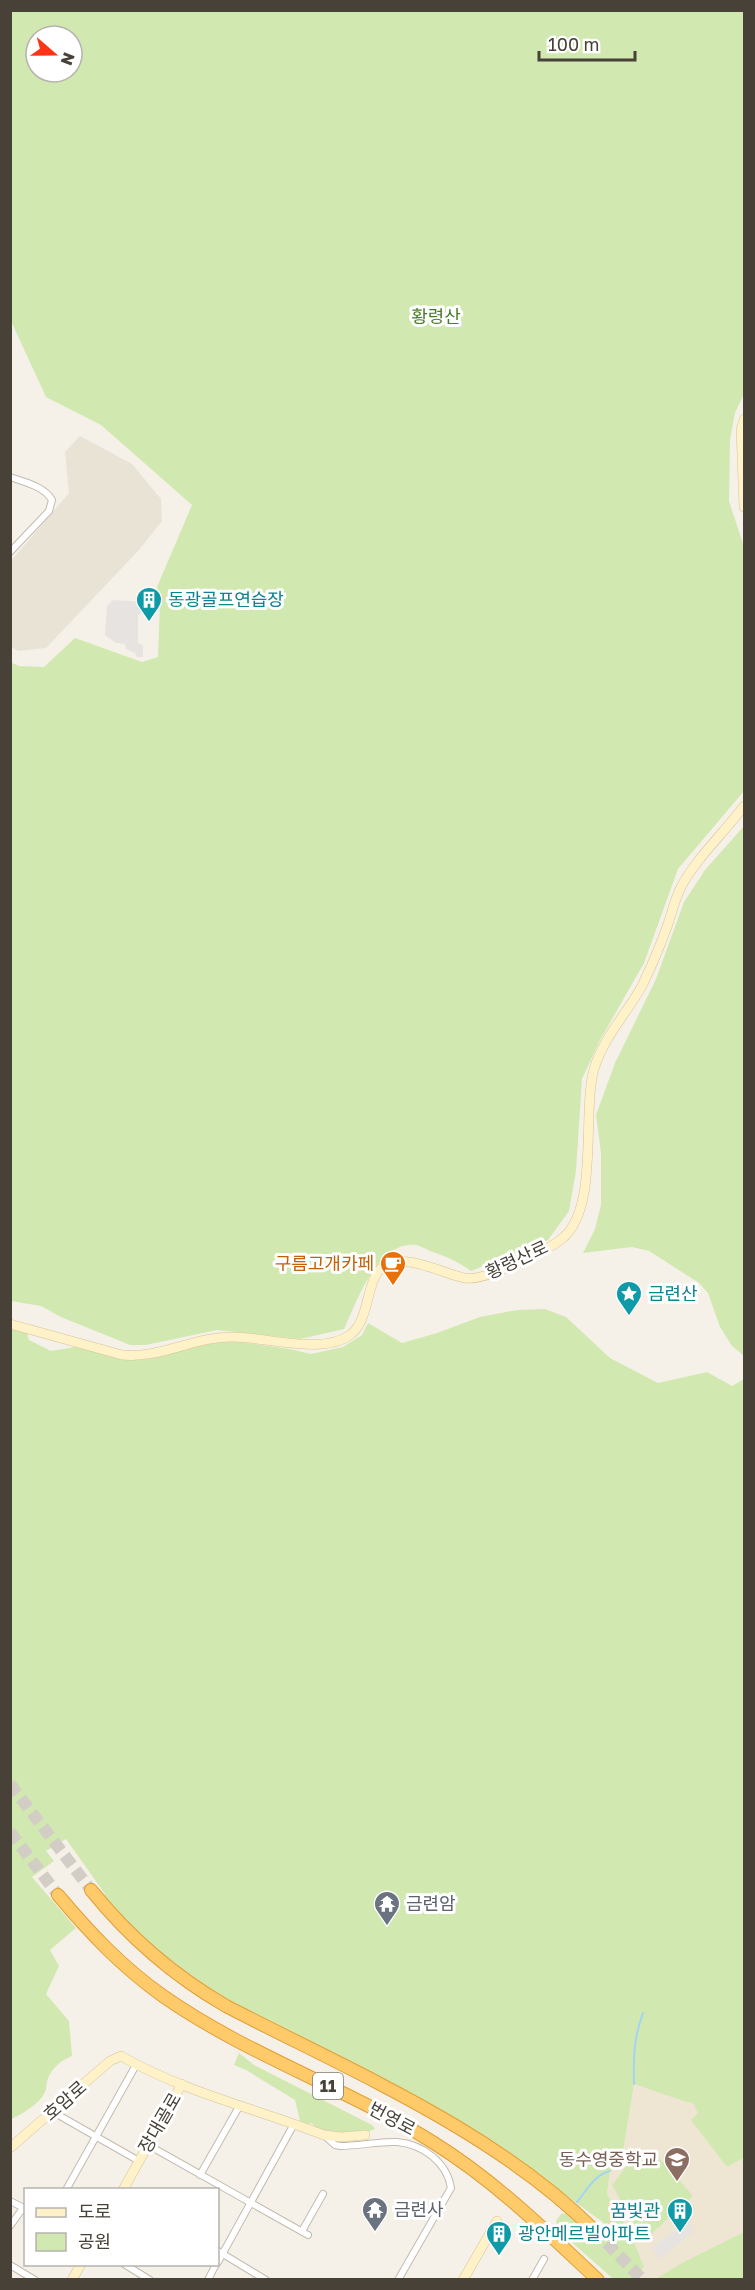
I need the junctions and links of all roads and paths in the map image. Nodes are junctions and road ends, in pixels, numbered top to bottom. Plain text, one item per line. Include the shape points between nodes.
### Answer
1 (744, 419) edge
2 (10, 477) edge
3 (744, 507) edge
4 (10, 552) edge
5 (744, 806) edge
6 (10, 1324) edge
7 (91, 1890) tunnel mouth
8 (58, 1895) tunnel mouth
9 (121, 2056) joint
10 (136, 2065) junction
11 (182, 2084) junction
12 (240, 2105) junction
13 (53, 2112) junction
14 (294, 2124) junction
15 (324, 2135) junction
16 (365, 2135) dead end
17 (96, 2138) junction
18 (148, 2145) junction
19 (10, 2148) edge
20 (139, 2162) junction
21 (200, 2175) junction
22 (67, 2188) edge
23 (124, 2188) edge
24 (323, 2194) dead end
25 (10, 2201) edge
26 (250, 2203) junction
27 (24, 2208) edge
28 (497, 2221) dead end
29 (10, 2226) edge
30 (594, 2230) tunnel mouth
31 (220, 2252) edge
32 (544, 2259) dead end
33 (10, 2265) edge
34 (80, 2266) edge
35 (126, 2266) edge
36 (215, 2266) edge
37 (35, 2280) edge
38 (72, 2280) edge
39 (150, 2280) edge
40 (207, 2280) edge
41 (266, 2280) edge
42 (398, 2280) edge
43 (463, 2280) edge
44 (532, 2280) edge
45 (598, 2280) edge

1 - 3 street
2 - 4 street via 38,488 52,500 49,511
5 - 6 street, 황령산로 via 680,888 662,942 642,984 600,1053 592,1078 582,1201 565,1236 484,1278 466,1279 410,1262 395,1261 383,1266 375,1277 361,1321 352,1334 339,1341 313,1344 233,1336 200,1340 138,1357
7 - 30 highway, 번영로 / 11 via 146,1949 204,1992 465,2132 528,2173
8 - 45 highway, 번영로 / 11 via 101,1944 162,1995 216,2028 441,2147 509,2198
9 - 10 street, 장대골로
9 - 13 street, 호암로 via 110,2061
10 - 11 street, 장대골로
10 - 17 street
11 - 12 street
11 - 18 street, 장대골로
12 - 14 street
12 - 21 street
13 - 17 street
13 - 19 street, 호암로
14 - 15 street
14 - 26 street
15 - 16 street
15 - 42 street via 340,2146 396,2142 421,2150 441,2163 449,2177 451,2188
17 - 20 street
17 - 22 street
18 - 20 street, 장대골로
18 - 21 street
20 - 23 street, 장대골로
21 - 26 street
24 - 26 street via 305,2233
25 - 27 street
26 - 31 street
27 - 29 street
28 - 43 street
31 - 41 street
32 - 44 street
33 - 37 street
34 - 38 street
35 - 39 street
36 - 40 street

